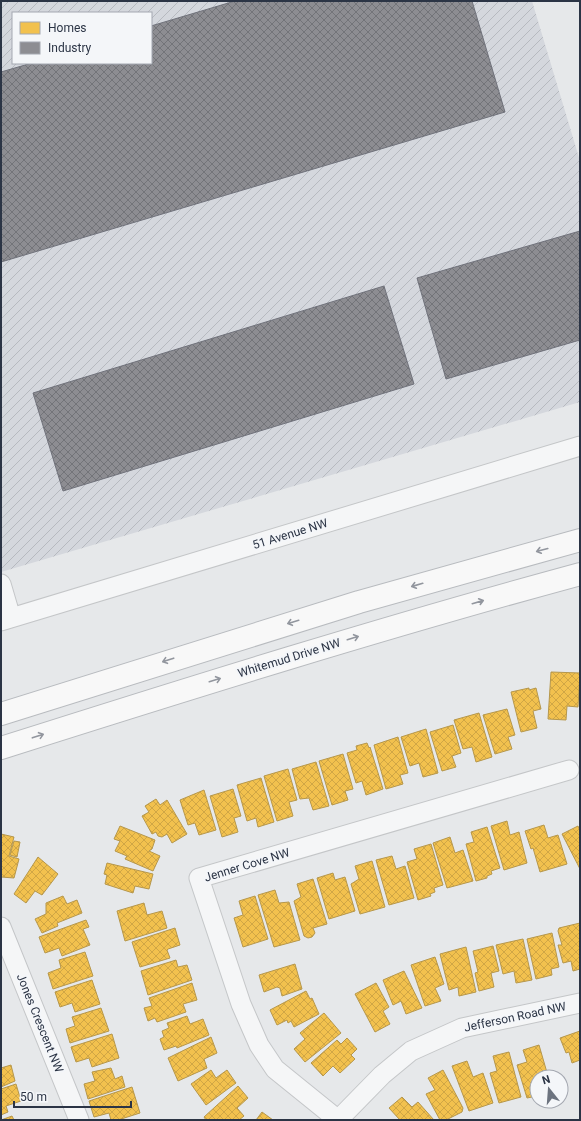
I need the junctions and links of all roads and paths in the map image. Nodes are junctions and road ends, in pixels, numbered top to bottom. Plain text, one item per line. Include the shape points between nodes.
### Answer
1 (580, 446) edge
2 (580, 540) edge
3 (580, 574) edge
4 (1, 584) edge
5 (6, 620) edge
6 (1, 714) edge
7 (1, 748) edge
8 (569, 770) dead end
9 (1, 927) edge
10 (580, 1003) edge
11 (79, 1120) edge
12 (338, 1120) edge

1 - 5 street, 51 Avenue NW
2 -> 6 highway via 359,602
7 -> 3 highway, Whitemud Drive NW via 351,639
4 - 5 street
8 - 12 street, Jenner Cove NW via 199,878 241,1004 259,1045 275,1069
9 - 11 street, Jones Crescent NW
10 - 12 street, Jefferson Road NW via 462,1028 411,1051 382,1075

